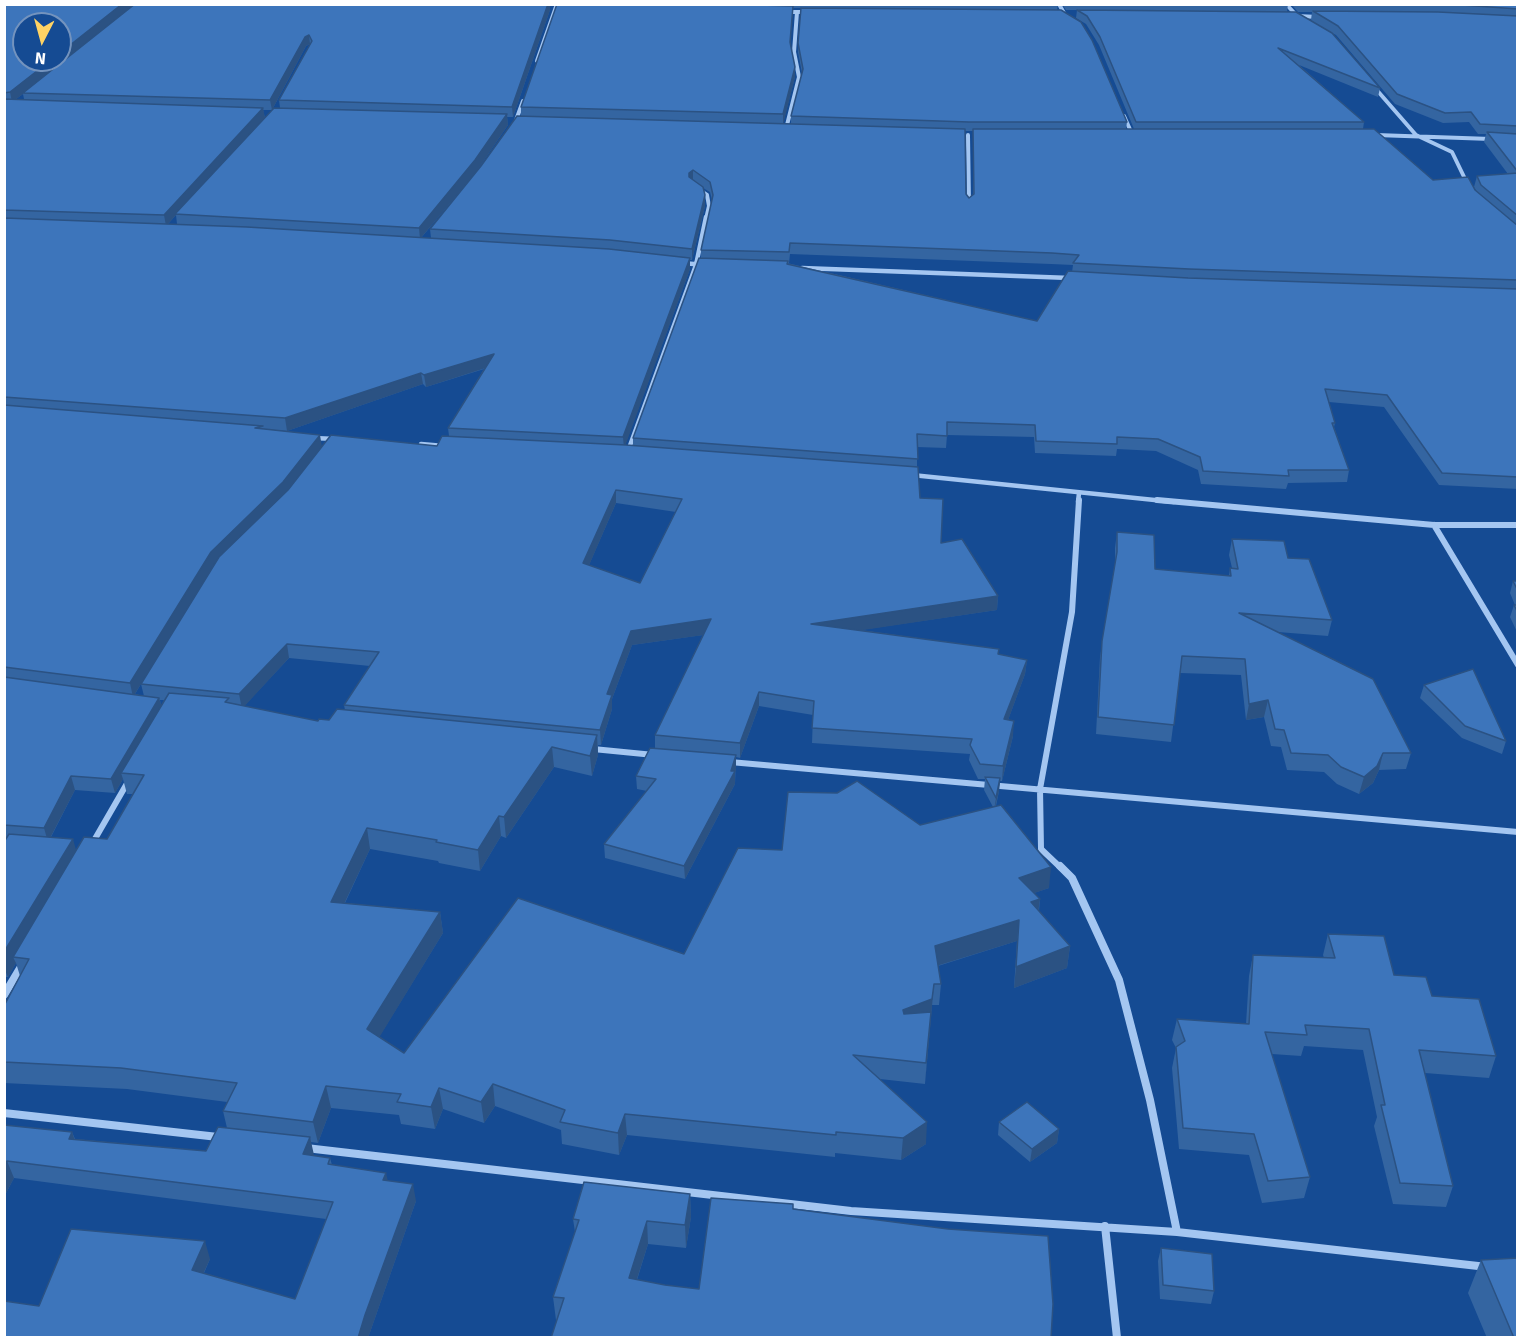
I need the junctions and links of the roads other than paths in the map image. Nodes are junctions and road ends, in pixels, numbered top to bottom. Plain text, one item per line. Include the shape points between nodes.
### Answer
1 (1059, 4) edge
2 (1286, 4) edge
3 (556, 5) edge
4 (567, 6) edge
5 (785, 12) edge
6 (796, 12) junction
7 (820, 12) edge
8 (1064, 16) junction
9 (1076, 16) edge
10 (1285, 16) edge
11 (1296, 16) junction
12 (1320, 17) edge
13 (1074, 21) edge
14 (1305, 22) edge
15 (534, 69) edge
16 (1371, 82) edge
17 (527, 90) edge
18 (1123, 112) edge
19 (504, 121) edge
20 (516, 121) junction
21 (528, 122) edge
22 (774, 129) edge
23 (786, 129) junction
24 (510, 130) edge
25 (798, 130) edge
26 (1120, 134) edge
27 (1132, 134) junction
28 (1144, 134) edge
29 (956, 135) edge
30 (968, 135) junction
31 (979, 135) edge
32 (1369, 135) edge
33 (1416, 135) junction
34 (1495, 139) edge
35 (693, 185) edge
36 (1470, 189) edge
37 (969, 205) edge
38 (675, 263) edge
39 (696, 265) junction
40 (708, 265) edge
41 (791, 268) edge
42 (1072, 279) edge
43 (310, 437) edge
44 (334, 439) junction
45 (346, 440) edge
46 (416, 444) edge
47 (451, 446) edge
48 (327, 448) edge
49 (638, 454) edge
50 (906, 475) edge
51 (1078, 493) junction
52 (1434, 525) junction
53 (1518, 525) edge
54 (1518, 665) edge
55 (581, 748) edge
56 (663, 756) edge
57 (722, 761) edge
58 (135, 769) edge
59 (1040, 789) junction
60 (1518, 832) edge
61 (88, 851) edge
62 (28, 954) edge
63 (4, 995) edge
64 (4, 1113) edge
65 (228, 1138) edge
66 (298, 1147) edge
67 (1105, 1226) junction
68 (1177, 1232) junction
69 (1494, 1268) edge
70 (1117, 1338) edge

1 - 8 street
2 - 11 street
3 - 4 street
3 - 15 street
5 - 6 street
6 - 7 street
6 - 23 street via 794,52 799,77
8 - 9 street
8 - 13 street
10 - 11 street
11 - 12 street
11 - 14 street
16 - 33 street
17 - 20 street
18 - 27 street
19 - 20 street
20 - 21 street
20 - 24 street
22 - 23 street
23 - 25 street
26 - 27 street
27 - 28 street
29 - 30 street
30 - 31 street
30 - 37 street
32 - 33 street
33 - 34 street
33 - 36 street via 1452,152
35 - 39 street via 707,195 709,206
38 - 39 street
39 - 40 street
39 - 49 street via 627,454
41 - 42 street
43 - 44 street
44 - 45 street
44 - 48 street
46 - 47 street
50 - 51 street
51 - 52 street
51 - 59 street via 1072,612
52 - 53 street
52 - 54 street
55 - 56 street
57 - 59 street
58 - 61 street
59 - 60 street
59 - 68 street via 1041,849 1072,878 1119,980 1150,1100
62 - 63 street
64 - 65 street
66 - 67 street via 851,1210
67 - 68 street
67 - 70 street
68 - 69 street

